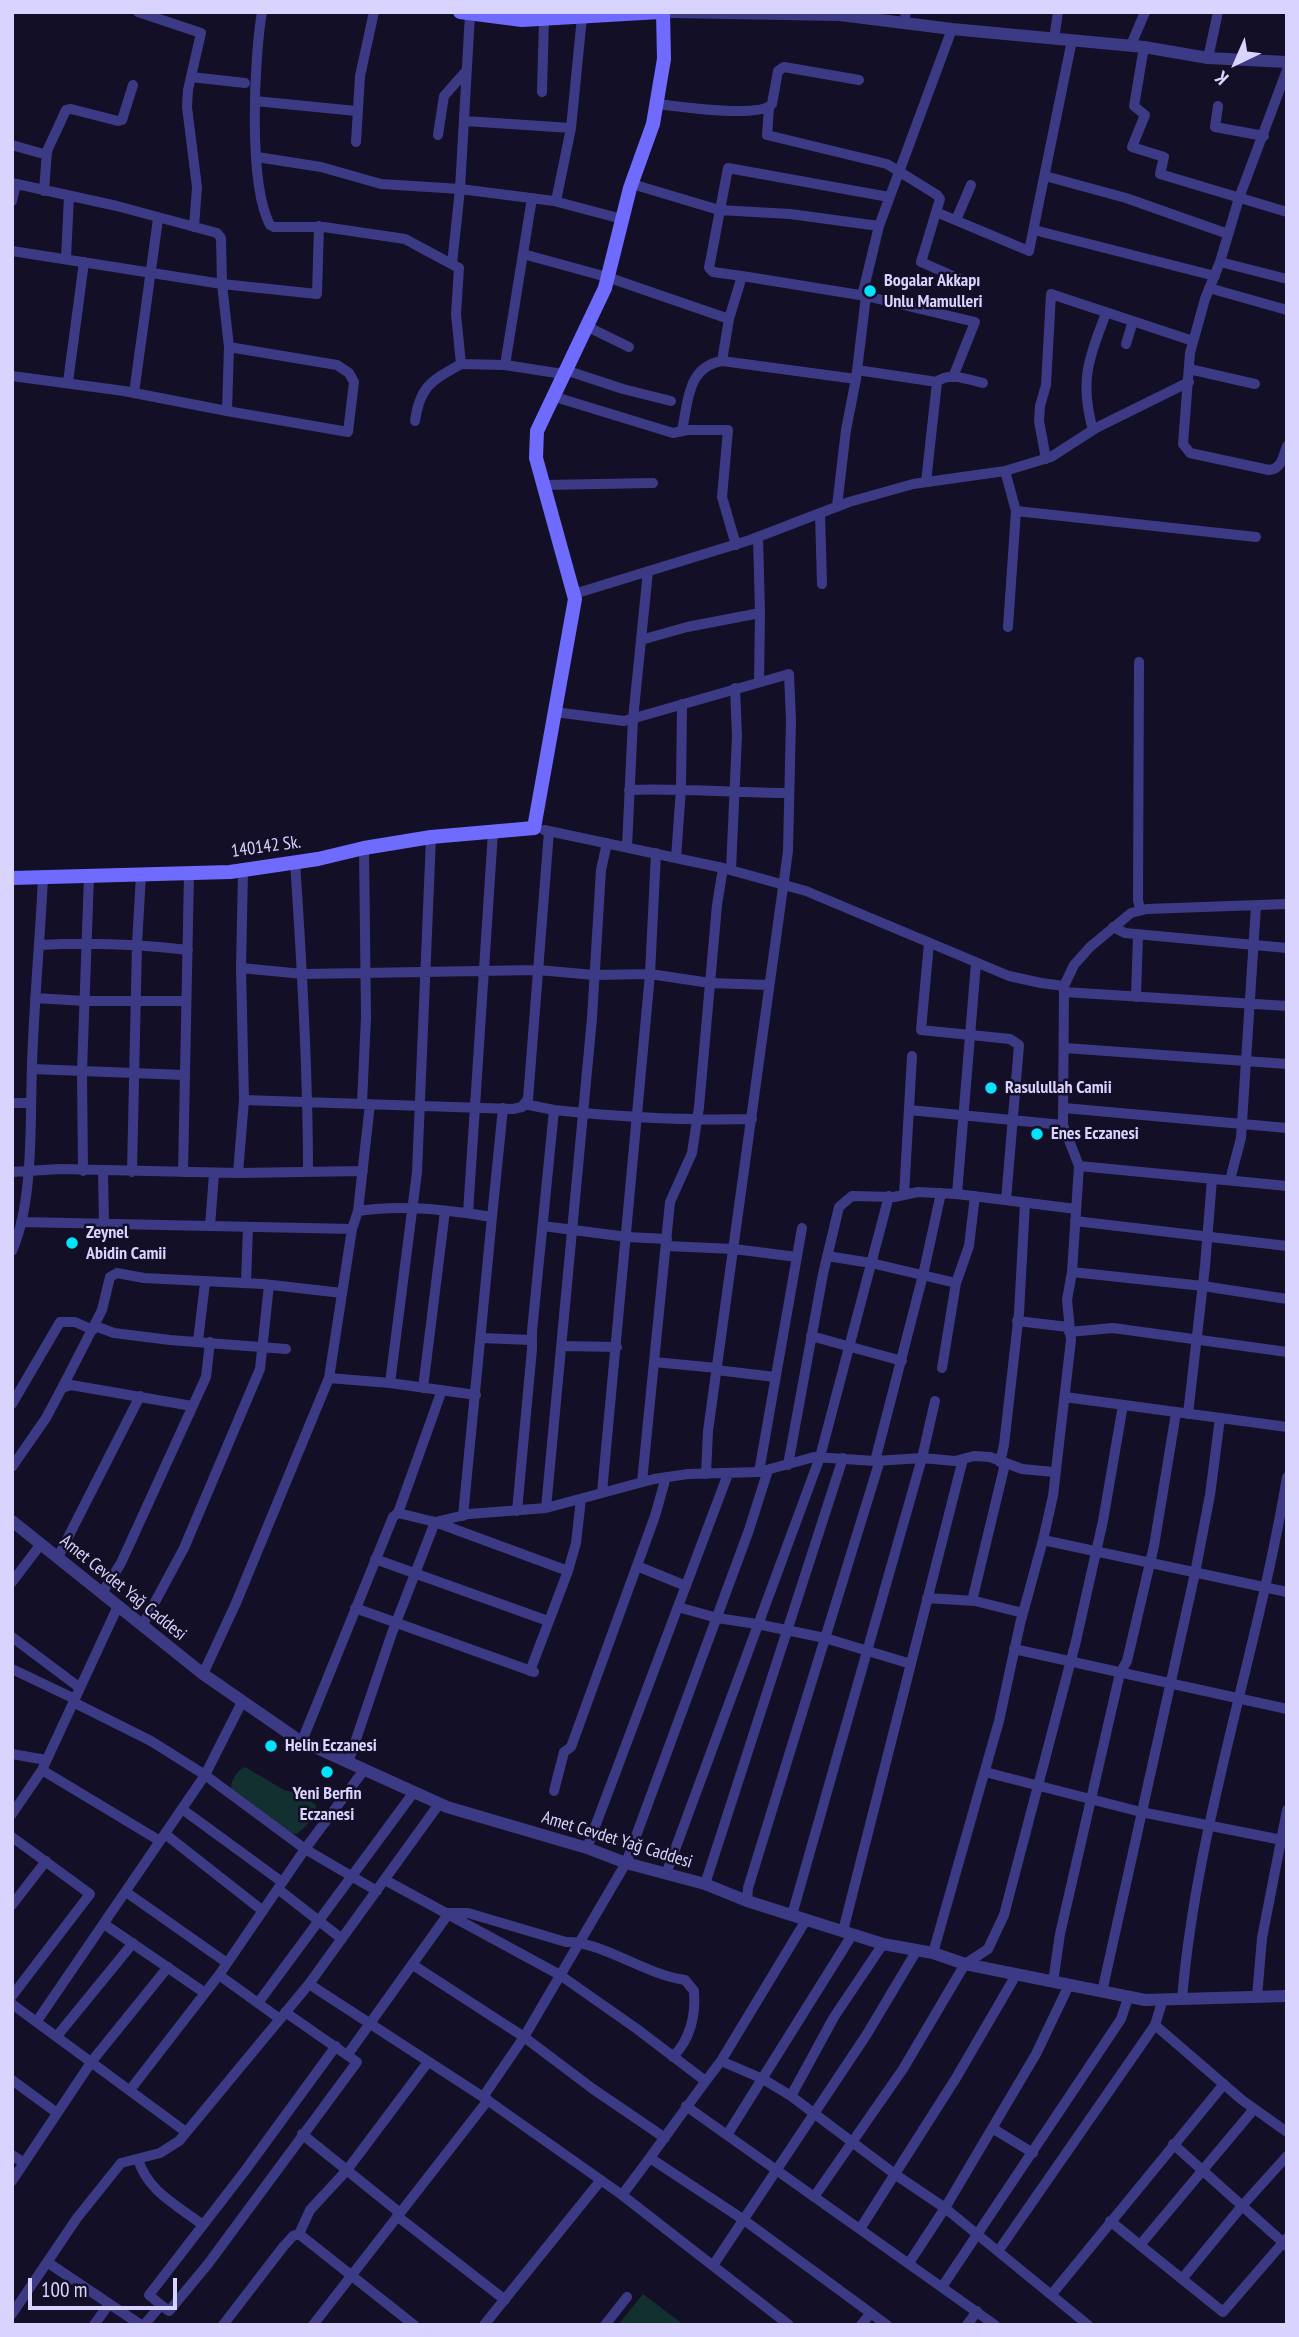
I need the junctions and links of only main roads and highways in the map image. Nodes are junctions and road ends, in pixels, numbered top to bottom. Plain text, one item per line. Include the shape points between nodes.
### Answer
1 (662, 12) edge
2 (464, 13) edge
3 (602, 14) edge
4 (528, 16) edge
5 (12, 878) edge

1 - 3 main road
1 - 5 main road, 140142 Sk. via 664,60 653,124 607,277 537,430 536,458 575,599 528,828 364,848 243,871
2 - 4 main road
3 - 4 main road

